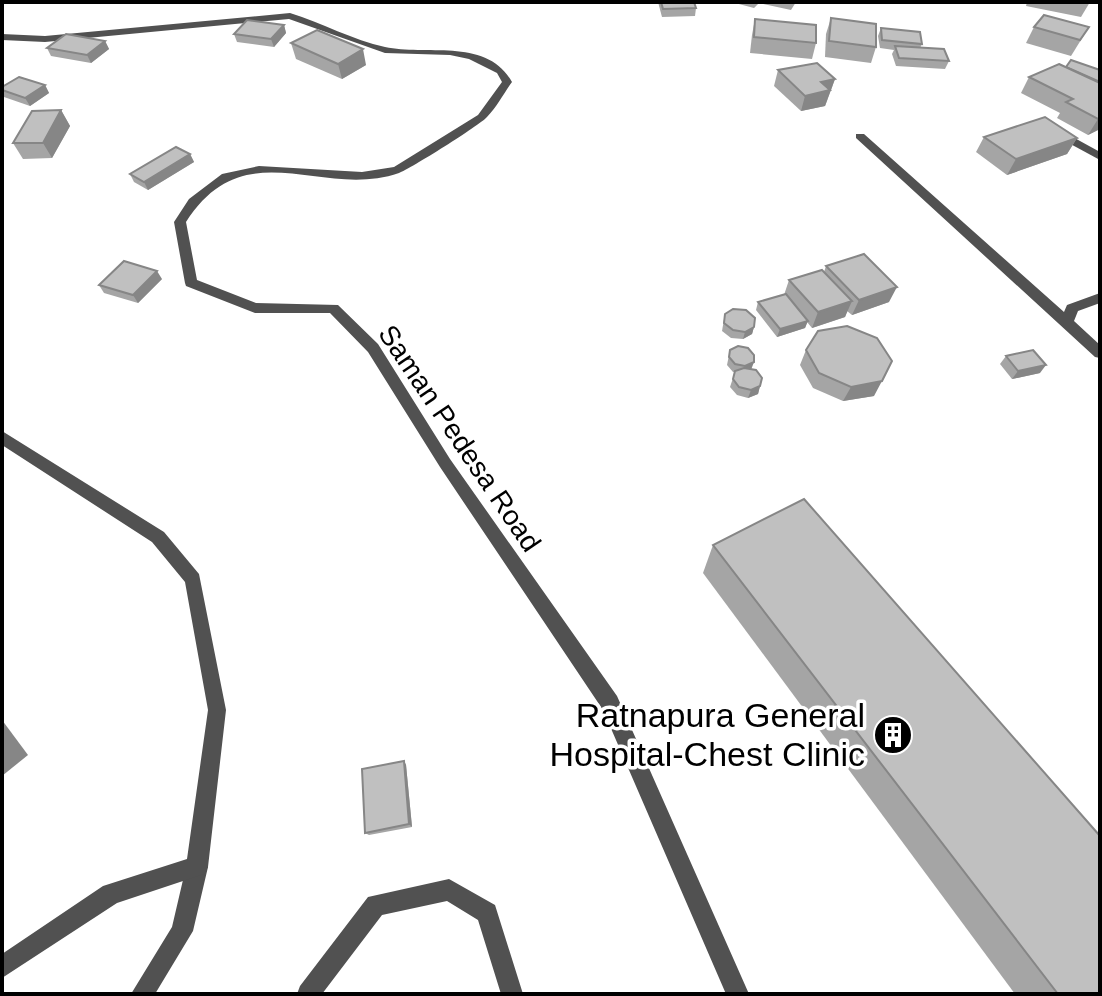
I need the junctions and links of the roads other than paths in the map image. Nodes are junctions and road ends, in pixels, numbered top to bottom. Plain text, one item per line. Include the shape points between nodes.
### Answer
1 (2, 37) edge
2 (1040, 123) edge
3 (860, 136) dead end
4 (1100, 157) edge
5 (1100, 298) edge
6 (1067, 322) junction
7 (1100, 353) edge
8 (2, 437) edge
9 (197, 867) junction
10 (2, 967) edge
11 (142, 994) edge
12 (308, 994) edge
13 (512, 994) edge
14 (738, 994) edge

1 - 14 street, Saman Pedesa Road via 45,39 290,16 385,50 450,52 501,71 507,82 482,117 397,170 362,175 259,169 226,176 193,202 180,222 191,283 255,308 333,308 373,348 610,703
2 - 4 street
3 - 6 street
5 - 6 street via 1072,308
6 - 7 street
8 - 9 street via 158,537 193,579 217,710
9 - 10 street via 111,894
9 - 11 street via 182,931
12 - 13 street via 376,905 449,890 487,913

